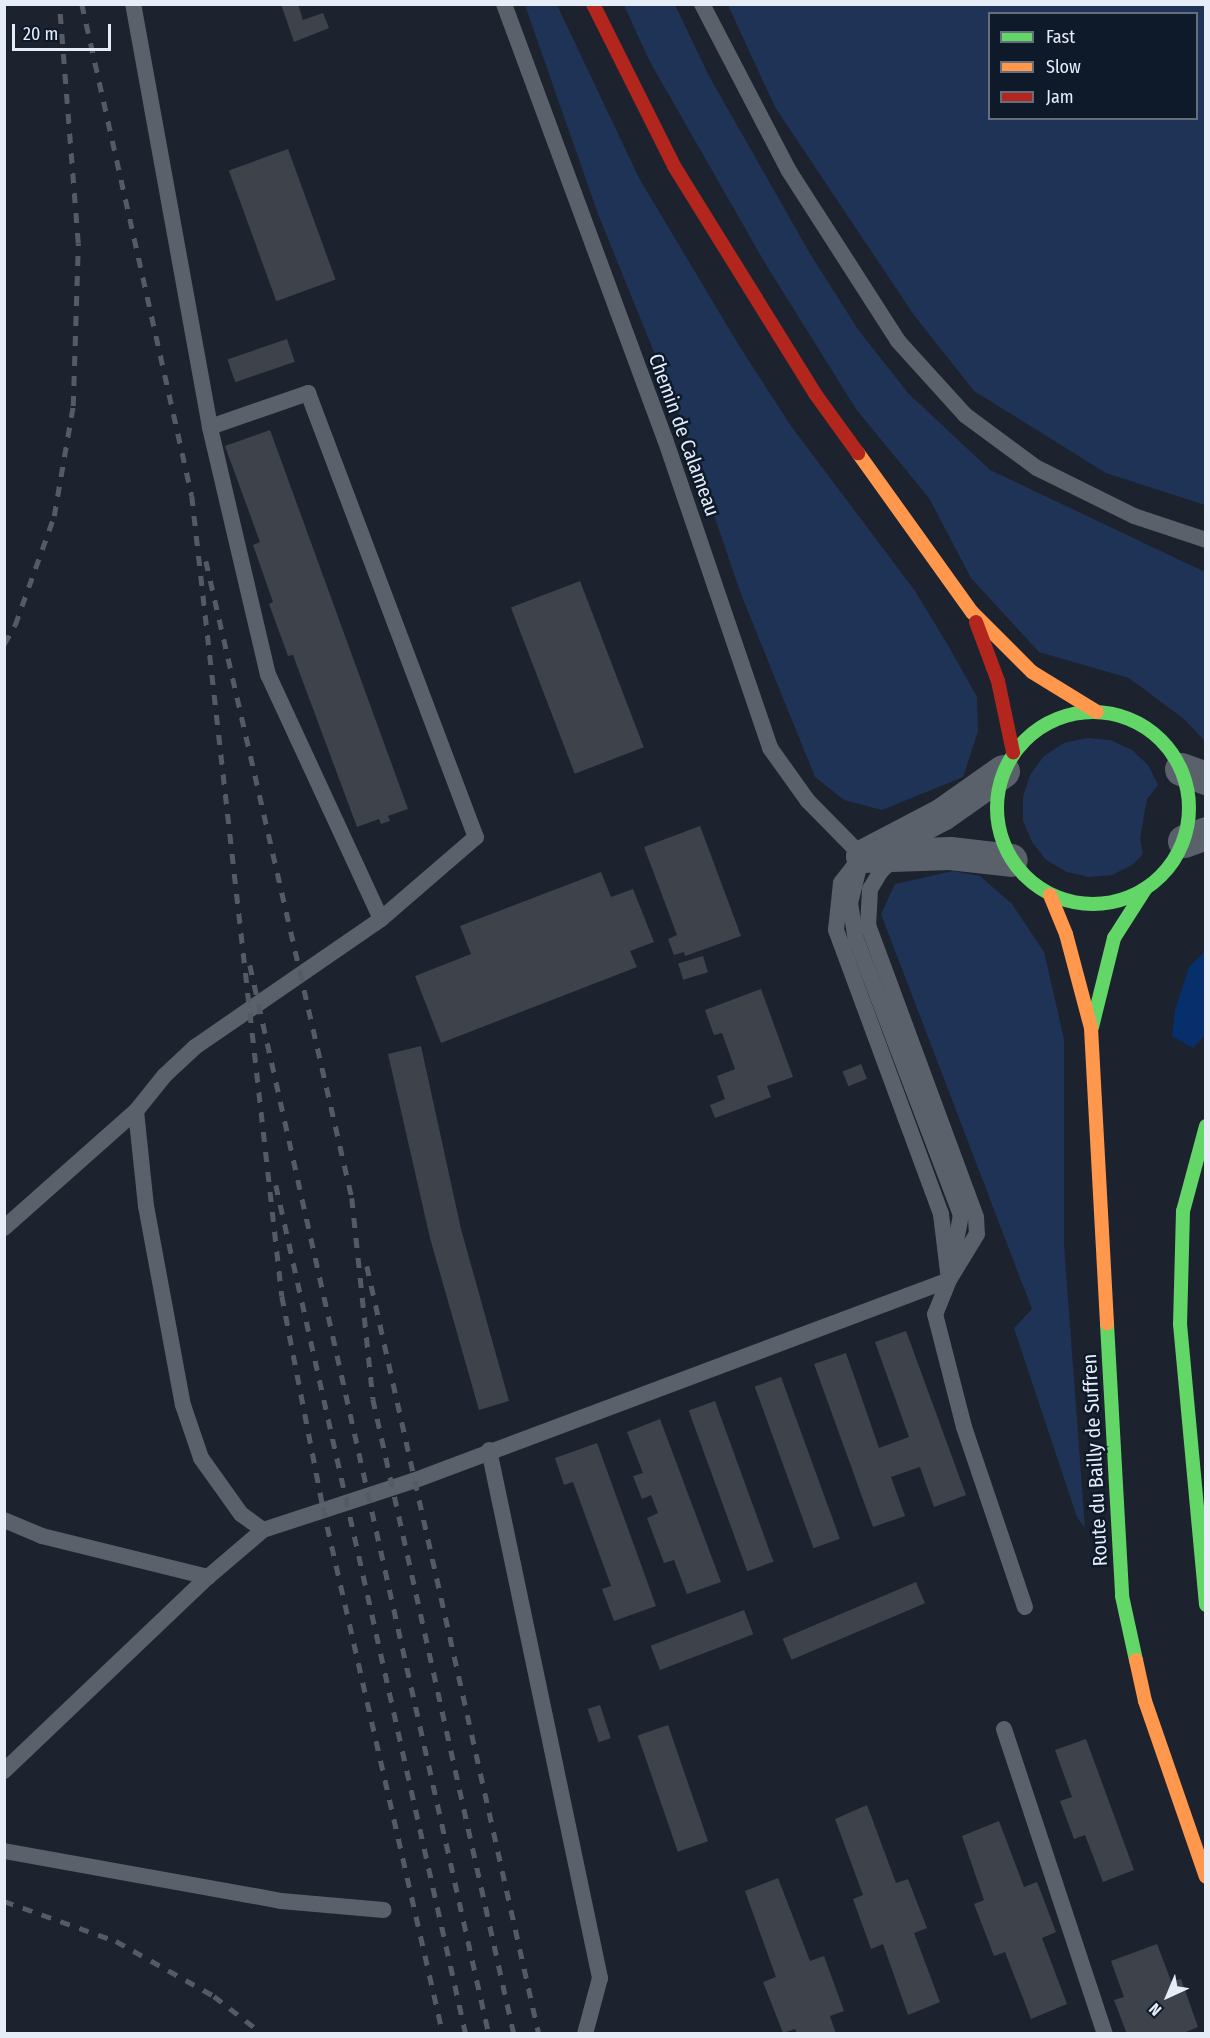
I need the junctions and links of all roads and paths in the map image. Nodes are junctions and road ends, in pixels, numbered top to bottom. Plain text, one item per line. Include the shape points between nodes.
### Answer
1 (133, 4) edge
2 (504, 4) edge
3 (593, 4) edge
4 (702, 4) edge
5 (210, 427) junction
6 (1206, 540) edge
7 (972, 612) junction
8 (1097, 712) junction
9 (1008, 762) junction
10 (1193, 773) edge
11 (1195, 837) edge
12 (899, 855) junction
13 (862, 856) junction
14 (1011, 860) junction
15 (1146, 888) junction
16 (1050, 895) junction
17 (381, 920) junction
18 (1091, 1028) junction
19 (136, 1111) junction
20 (1206, 1126) edge
21 (4, 1228) edge
22 (949, 1280) junction
23 (489, 1450) junction
24 (4, 1520) edge
25 (263, 1530) junction
26 (208, 1577) junction
27 (1206, 1605) edge
28 (1025, 1607) dead end
29 (1004, 1729) dead end
30 (4, 1771) edge
31 (4, 1851) edge
32 (1206, 1877) edge
33 (384, 1910) dead end
34 (585, 2034) edge
35 (1105, 2034) edge

1 - 5 lane
2 - 13 lane, Chemin de Calameau via 664,439 770,748 808,801
3 - 7 main road via 674,166 816,395
4 - 6 lane via 795,181 898,341 965,415 1037,468 1134,516
5 - 17 lane via 268,675
5 - 17 lane via 308,393 476,837
7 - 8 main road via 1032,672
7 - 9 main road via 998,681
8 - 9 main road via 1050,721
8 - 10 main road via 1123,717 1147,729
9 - 13 street via 942,814
9 - 14 main road via 996,802 998,822
10 - 11 main road via 1188,792
11 - 15 main road
12 - 13 street
12 - 14 street via 950,853
12 - 22 lane via 881,871 870,889 868,925 976,1216 977,1234
13 - 22 lane via 841,883 836,930 941,1214
14 - 16 main road via 1028,880
15 - 16 main road via 1124,900 1099,905 1074,903
15 - 18 main road, Route du Bailly de Suffren via 1114,938
16 - 18 main road, Route du Bailly de Suffren via 1066,934
17 - 19 lane via 195,1047 164,1076
18 - 32 main road, Route du Bailly de Suffren via 1122,1596 1145,1701
19 - 21 lane
19 - 25 lane via 146,1206 183,1405 201,1458 241,1514
20 - 27 main road via 1183,1211 1180,1324
22 - 23 lane
22 - 28 lane via 935,1314 964,1427
23 - 25 lane via 413,1481
23 - 34 lane via 600,1978
24 - 26 lane via 42,1536
25 - 26 lane
26 - 30 lane
29 - 35 lane
31 - 33 lane via 280,1900

